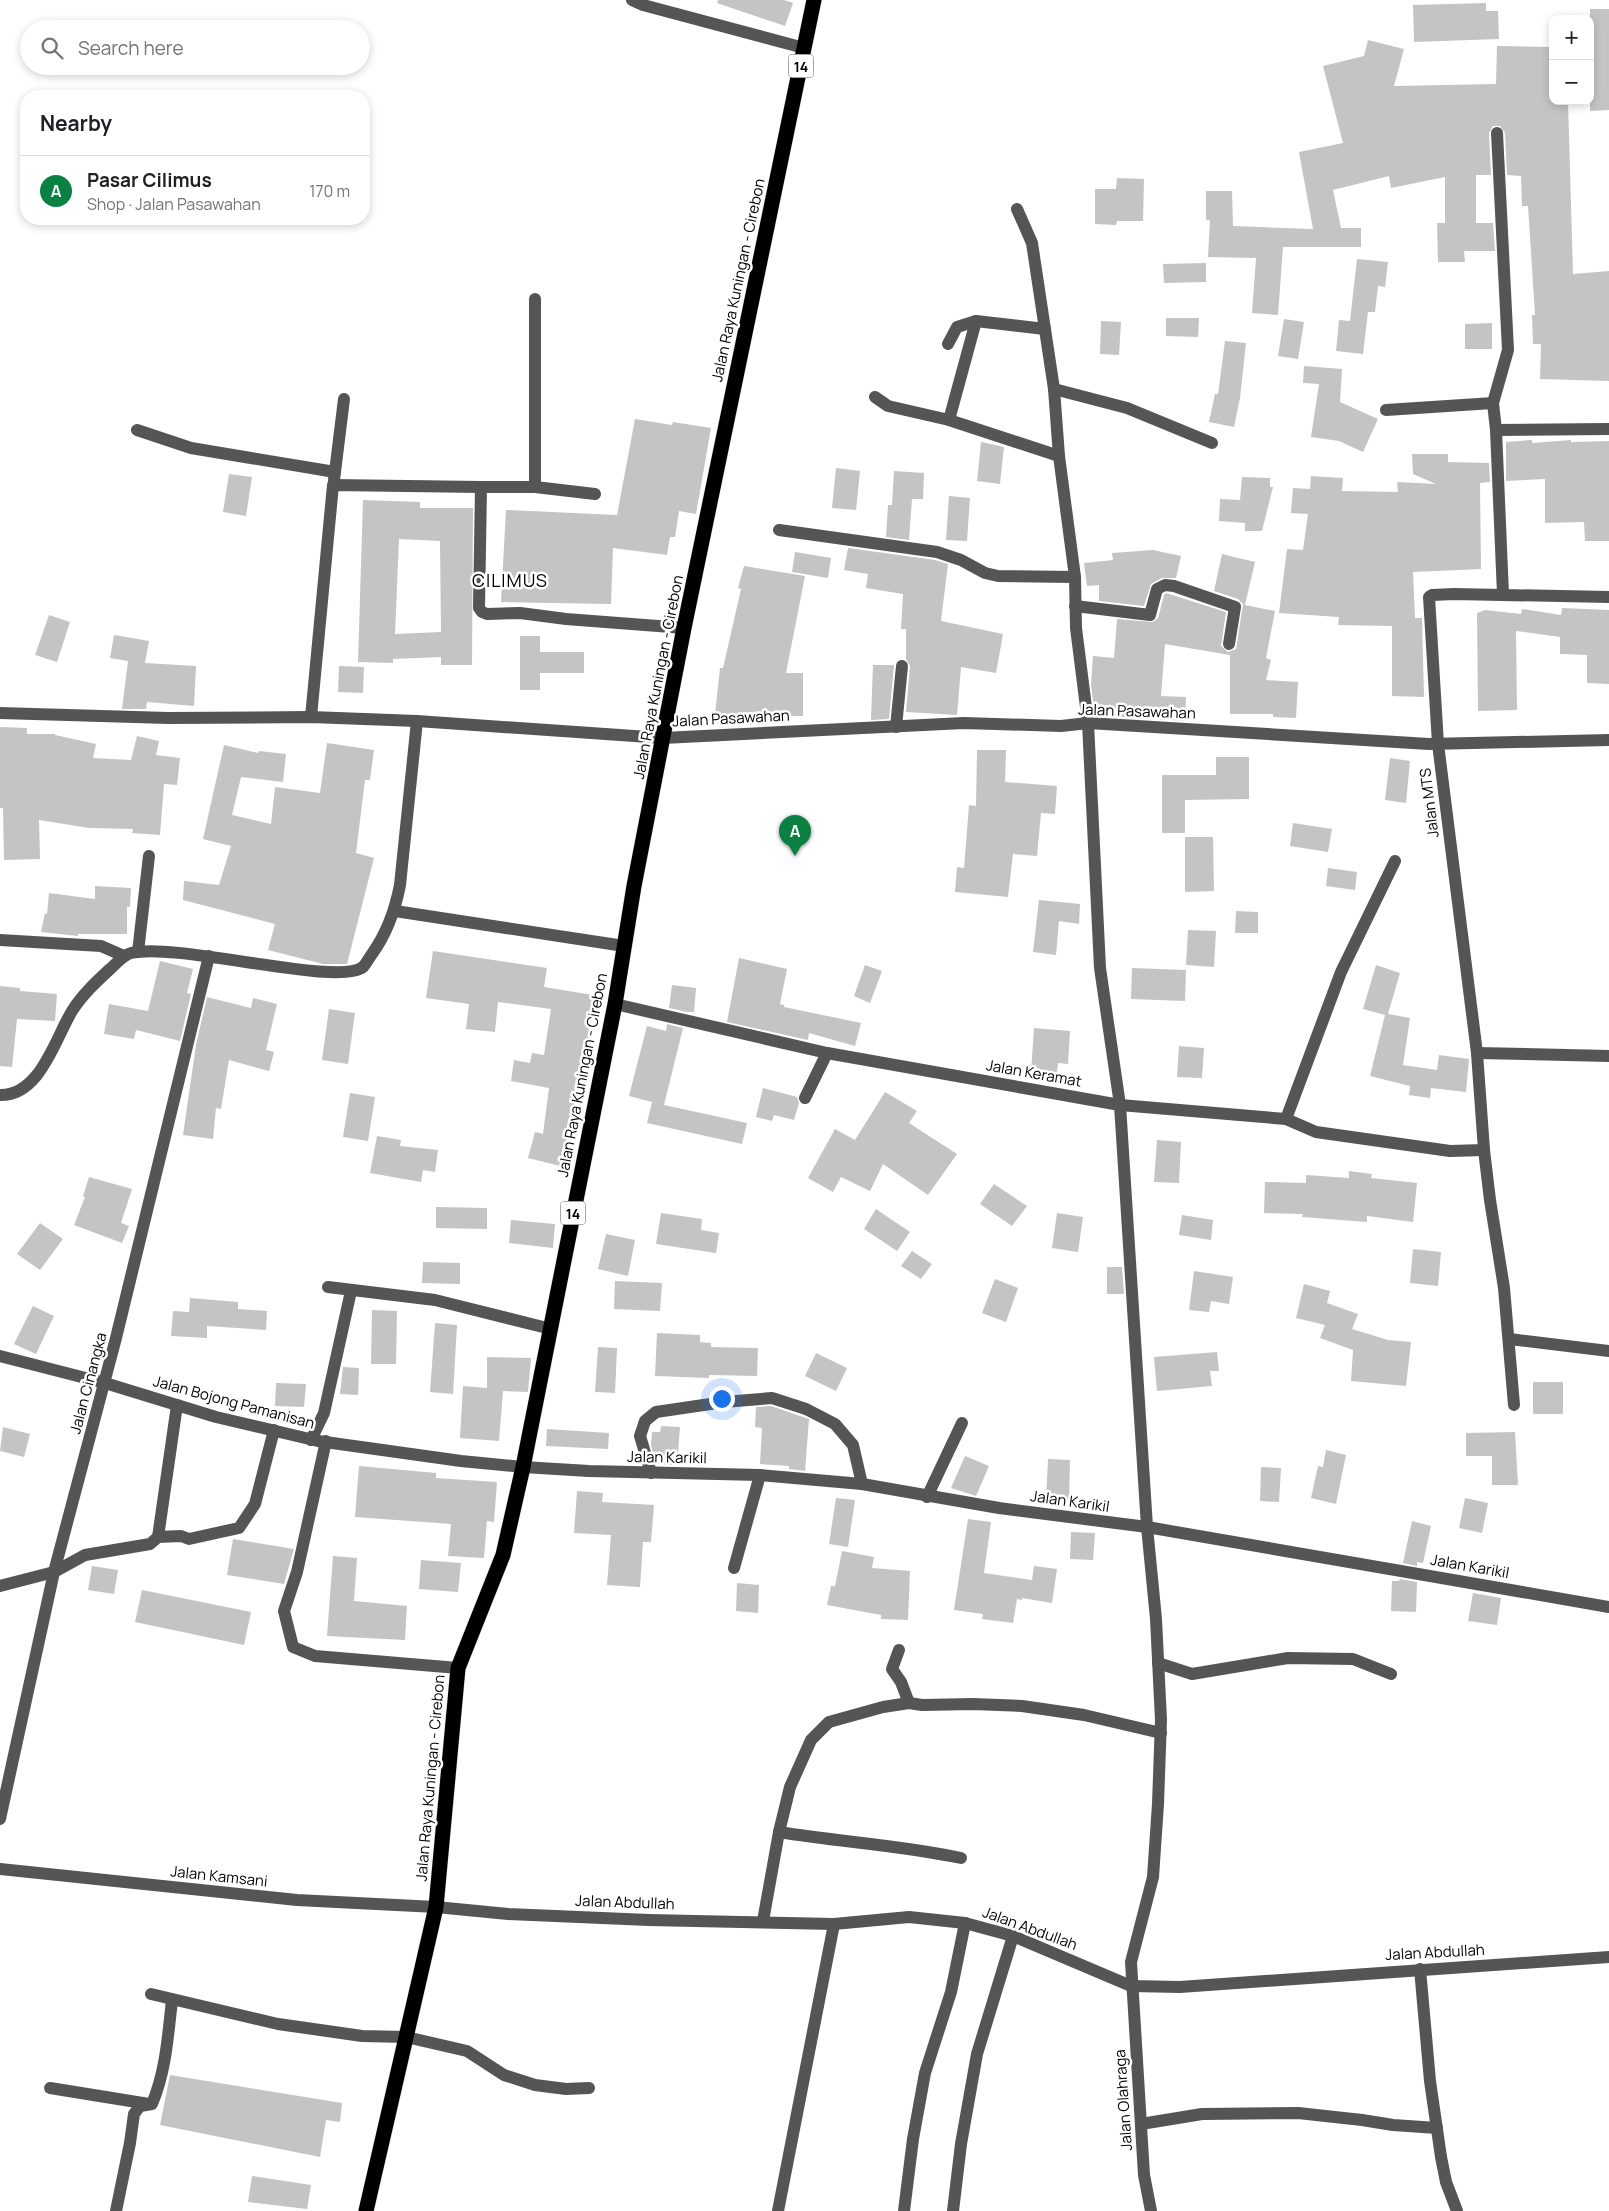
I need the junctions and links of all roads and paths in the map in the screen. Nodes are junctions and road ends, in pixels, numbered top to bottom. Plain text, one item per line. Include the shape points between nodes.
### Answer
1 (632, 0) edge
2 (814, 0) edge
3 (804, 48) junction
4 (1497, 133) dead end
5 (1017, 208) dead end
6 (535, 299) dead end
7 (976, 321) junction
8 (1045, 329) junction
9 (948, 344) dead end
10 (1054, 389) junction
11 (875, 398) dead end
12 (344, 399) dead end
13 (1493, 403) junction
14 (1386, 410) dead end
15 (949, 420) junction
16 (137, 430) dead end
17 (1496, 430) junction
18 (1609, 430) edge
19 (1212, 442) dead end
20 (1059, 456) junction
21 (334, 479) junction
22 (481, 487) junction
23 (535, 487) junction
24 (595, 494) dead end
25 (779, 530) dead end
26 (1075, 577) junction
27 (1503, 594) junction
28 (1609, 597) edge
29 (1075, 606) junction
30 (684, 628) junction
31 (1229, 644) dead end
32 (902, 666) dead end
33 (0, 712) edge
34 (311, 717) junction
35 (417, 721) junction
36 (1088, 723) junction
37 (896, 727) junction
38 (663, 738) junction
39 (1609, 740) edge
40 (1438, 744) junction
41 (149, 856) dead end
42 (1395, 861) dead end
43 (395, 911) junction
44 (0, 940) edge
45 (624, 946) junction
46 (138, 952) junction
47 (124, 956) junction
48 (209, 956) junction
49 (615, 1004) junction
50 (827, 1053) junction
51 (1477, 1053) junction
52 (1609, 1056) edge
53 (0, 1095) edge
54 (805, 1098) dead end
55 (1120, 1105) junction
56 (1286, 1119) junction
57 (1484, 1150) junction
58 (328, 1287) dead end
59 (352, 1291) junction
60 (552, 1329) junction
61 (1509, 1339) junction
62 (1609, 1351) edge
63 (0, 1356) edge
64 (105, 1383) junction
65 (177, 1405) junction
66 (1514, 1405) dead end
67 (962, 1423) dead end
68 (274, 1430) junction
69 (311, 1440) junction
70 (326, 1441) junction
71 (523, 1467) junction
72 (650, 1473) junction
73 (760, 1475) junction
74 (862, 1484) junction
75 (927, 1496) junction
76 (1147, 1527) junction
77 (158, 1536) junction
78 (734, 1568) dead end
79 (54, 1572) junction
80 (0, 1586) edge
81 (1609, 1607) edge
82 (899, 1650) dead end
83 (1158, 1663) junction
84 (458, 1668) junction
85 (1391, 1674) dead end
86 (909, 1703) junction
87 (1161, 1733) junction
88 (3, 1786) edge
89 (0, 1819) edge
90 (779, 1832) junction
91 (961, 1858) dead end
92 (0, 1869) edge
93 (436, 1907) junction
94 (763, 1921) junction
95 (965, 1923) junction
96 (834, 1924) junction
97 (1013, 1936) junction
98 (1609, 1957) edge
99 (1420, 1968) junction
100 (1131, 1986) junction
101 (151, 1994) dead end
102 (172, 2000) junction
103 (406, 2037) junction
104 (50, 2088) dead end
105 (589, 2088) dead end
106 (152, 2104) junction
107 (1141, 2124) junction
108 (1437, 2128) junction
109 (116, 2211) edge
110 (366, 2211) edge
111 (778, 2211) edge
112 (904, 2211) edge
113 (953, 2211) edge
114 (1151, 2211) edge
115 (1457, 2211) edge

1 - 3 street
2 - 3 highway, Jalan Raya Kuningan - Cirebon / 14
3 - 30 highway, Jalan Raya Kuningan - Cirebon / 14
4 - 13 street via 1508,350
5 - 8 street, Jalan Olahraga via 1032,243
6 - 23 street
7 - 8 street
7 - 9 street via 957,327
7 - 15 street
8 - 10 street, Jalan Olahraga
10 - 19 street via 1127,408
10 - 20 street, Jalan Olahraga
11 - 15 street via 888,406
12 - 21 street
13 - 14 street
13 - 17 street
15 - 20 street
16 - 21 street via 191,448
17 - 18 street
17 - 27 street
20 - 26 street, Jalan Olahraga
21 - 22 street
21 - 34 street
22 - 23 street
22 - 30 street via 479,608 482,612
23 - 24 street
25 - 26 street via 937,552 998,576
26 - 29 street, Jalan Olahraga
27 - 28 street, Jalan MTS
27 - 40 street, Jalan MTS via 1429,597
29 - 31 street via 1150,615 1157,589 1165,585 1174,586 1235,607
29 - 36 street, Jalan Olahraga
30 - 38 highway, Jalan Raya Kuningan - Cirebon / 14
32 - 37 street
33 - 34 street, Jalan Pasawahan via 168,718
34 - 35 street, Jalan Pasawahan
35 - 38 street, Jalan Pasawahan
35 - 43 street
36 - 37 street, Jalan Pasawahan via 1061,726 964,723
36 - 40 street, Jalan Pasawahan
36 - 55 street, Jalan Olahraga via 1100,968
37 - 38 street, Jalan Pasawahan
38 - 45 highway, Jalan Raya Kuningan - Cirebon / 14
39 - 40 street, Jalan Pasawahan
40 - 51 street, Jalan MTS
41 - 46 street
42 - 56 street via 1341,972
43 - 45 street
43 - 48 street via 363,966 350,972 307,970
44 - 47 street via 101,946
45 - 49 highway, Jalan Raya Kuningan - Cirebon / 14
46 - 47 street
46 - 48 street
47 - 53 street via 83,995 33,1082 17,1092
48 - 64 street, Jalan Cinangka
49 - 50 street, Jalan Keramat
49 - 60 highway, Jalan Raya Kuningan - Cirebon / 14
50 - 54 street
50 - 55 street, Jalan Keramat
51 - 52 street
51 - 57 street, Jalan MTS
55 - 56 street, Jalan Keramat
55 - 76 street, Jalan Olahraga
56 - 57 street, Jalan Keramat via 1316,1132 1450,1151
57 - 61 street, Jalan MTS
58 - 59 street
59 - 60 street via 435,1300
59 - 69 street via 324,1412
60 - 71 highway, Jalan Raya Kuningan - Cirebon / 14
61 - 62 street
61 - 66 street, Jalan MTS
63 - 64 street, Jalan Bojong Pamanisan
64 - 65 street, Jalan Bojong Pamanisan
64 - 79 street, Jalan Cinangka
65 - 68 street, Jalan Bojong Pamanisan
65 - 77 street
67 - 75 street
68 - 69 street, Jalan Bojong Pamanisan
68 - 77 street via 255,1504 239,1528 188,1539
69 - 70 street, Jalan Bojong Pamanisan
70 - 71 street, Jalan Bojong Pamanisan
70 - 84 street via 300,1563 284,1611 293,1647 315,1656
71 - 72 street, Jalan Karikil
71 - 84 highway, Jalan Raya Kuningan - Cirebon / 14 via 503,1555
72 - 73 street, Jalan Karikil
72 - 74 street via 640,1436 645,1421 656,1412 772,1398 806,1409 835,1424 853,1445
73 - 74 street, Jalan Karikil
73 - 78 street
74 - 75 street, Jalan Karikil
75 - 76 street, Jalan Karikil
76 - 81 street, Jalan Karikil
76 - 83 street, Jalan Olahraga
77 - 79 street via 150,1544 85,1555
79 - 80 street
79 - 88 street, Jalan Cinangka
82 - 86 street via 892,1668
83 - 85 street via 1192,1674 1288,1658 1353,1659
83 - 87 street, Jalan Olahraga
84 - 93 highway, Jalan Raya Kuningan - Cirebon / 14
86 - 87 street via 1022,1706 1084,1715
86 - 90 street via 829,1722 811,1740 790,1787
87 - 100 street, Jalan Olahraga via 1152,1877 1131,1962
88 - 89 street, Jalan Cinangka
90 - 91 street via 924,1850
90 - 94 street
92 - 93 street, Jalan Kamsani via 297,1900
93 - 94 street, Jalan Abdullah via 649,1920
93 - 103 highway, Jalan Raya Kuningan - Cirebon / 14
94 - 96 street, Jalan Abdullah
95 - 96 street, Jalan Abdullah via 909,1917
95 - 97 street, Jalan Abdullah
95 - 112 street via 951,1992 925,2073 912,2139
96 - 111 street
97 - 100 street, Jalan Abdullah
97 - 113 street via 977,2054
98 - 99 street, Jalan Abdullah
99 - 100 street, Jalan Abdullah via 1180,1986
99 - 108 street
100 - 107 street, Jalan Olahraga
101 - 102 street
102 - 103 street via 278,2024 362,2036
102 - 106 street via 165,2063
103 - 105 street via 468,2051 504,2075 535,2085
103 - 110 highway, Jalan Raya Kuningan - Cirebon / 14
104 - 106 street
106 - 109 street via 140,2106 134,2114
107 - 108 street via 1202,2114 1298,2114
107 - 114 street, Jalan Olahraga via 1144,2175
108 - 115 street via 1446,2182

